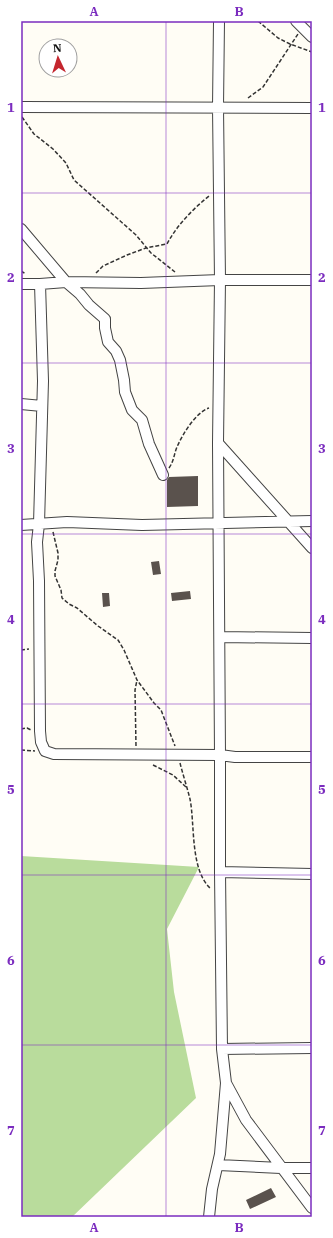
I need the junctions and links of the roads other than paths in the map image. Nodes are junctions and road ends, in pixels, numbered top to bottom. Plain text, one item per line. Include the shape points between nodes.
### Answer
1 (219, 21) edge
2 (299, 24) edge
3 (312, 38) edge
4 (21, 107) edge
5 (218, 107) junction
6 (312, 108) edge
7 (21, 229) edge
8 (220, 280) junction
9 (312, 280) edge
10 (66, 282) junction
11 (21, 284) edge
12 (40, 284) junction
13 (21, 404) edge
14 (42, 406) junction
15 (218, 443) junction
16 (163, 474) road end
17 (287, 521) junction
18 (312, 521) edge
19 (218, 523) junction
20 (44, 524) junction
21 (21, 525) edge
22 (312, 548) edge
23 (220, 637) junction
24 (312, 638) edge
25 (220, 756) junction
26 (312, 757) edge
27 (220, 872) junction
28 (312, 874) edge
29 (312, 1048) edge
30 (222, 1049) junction
31 (226, 1083) junction
32 (218, 1165) junction
33 (281, 1168) junction
34 (312, 1168) edge
35 (312, 1208) edge
36 (209, 1217) edge

1 - 5 street
2 - 3 street
4 - 5 street
5 - 6 street
5 - 8 street
7 - 10 street
8 - 9 street
8 - 10 street
8 - 15 street
10 - 12 street
10 - 16 street via 105,319 108,342 120,360 125,392 132,410 142,420 149,444
11 - 12 street
12 - 14 street
13 - 14 street
14 - 20 street
15 - 17 street
15 - 19 street
17 - 18 street
17 - 19 street
17 - 22 street
19 - 20 street
19 - 23 street
20 - 21 street
20 - 25 street via 37,542 40,731 45,752
23 - 24 street
23 - 25 street
25 - 26 street
25 - 27 street
27 - 28 street
27 - 30 street
29 - 30 street
30 - 31 street
31 - 32 street
31 - 33 street via 246,1120
32 - 33 street
32 - 36 street
33 - 34 street
33 - 35 street

